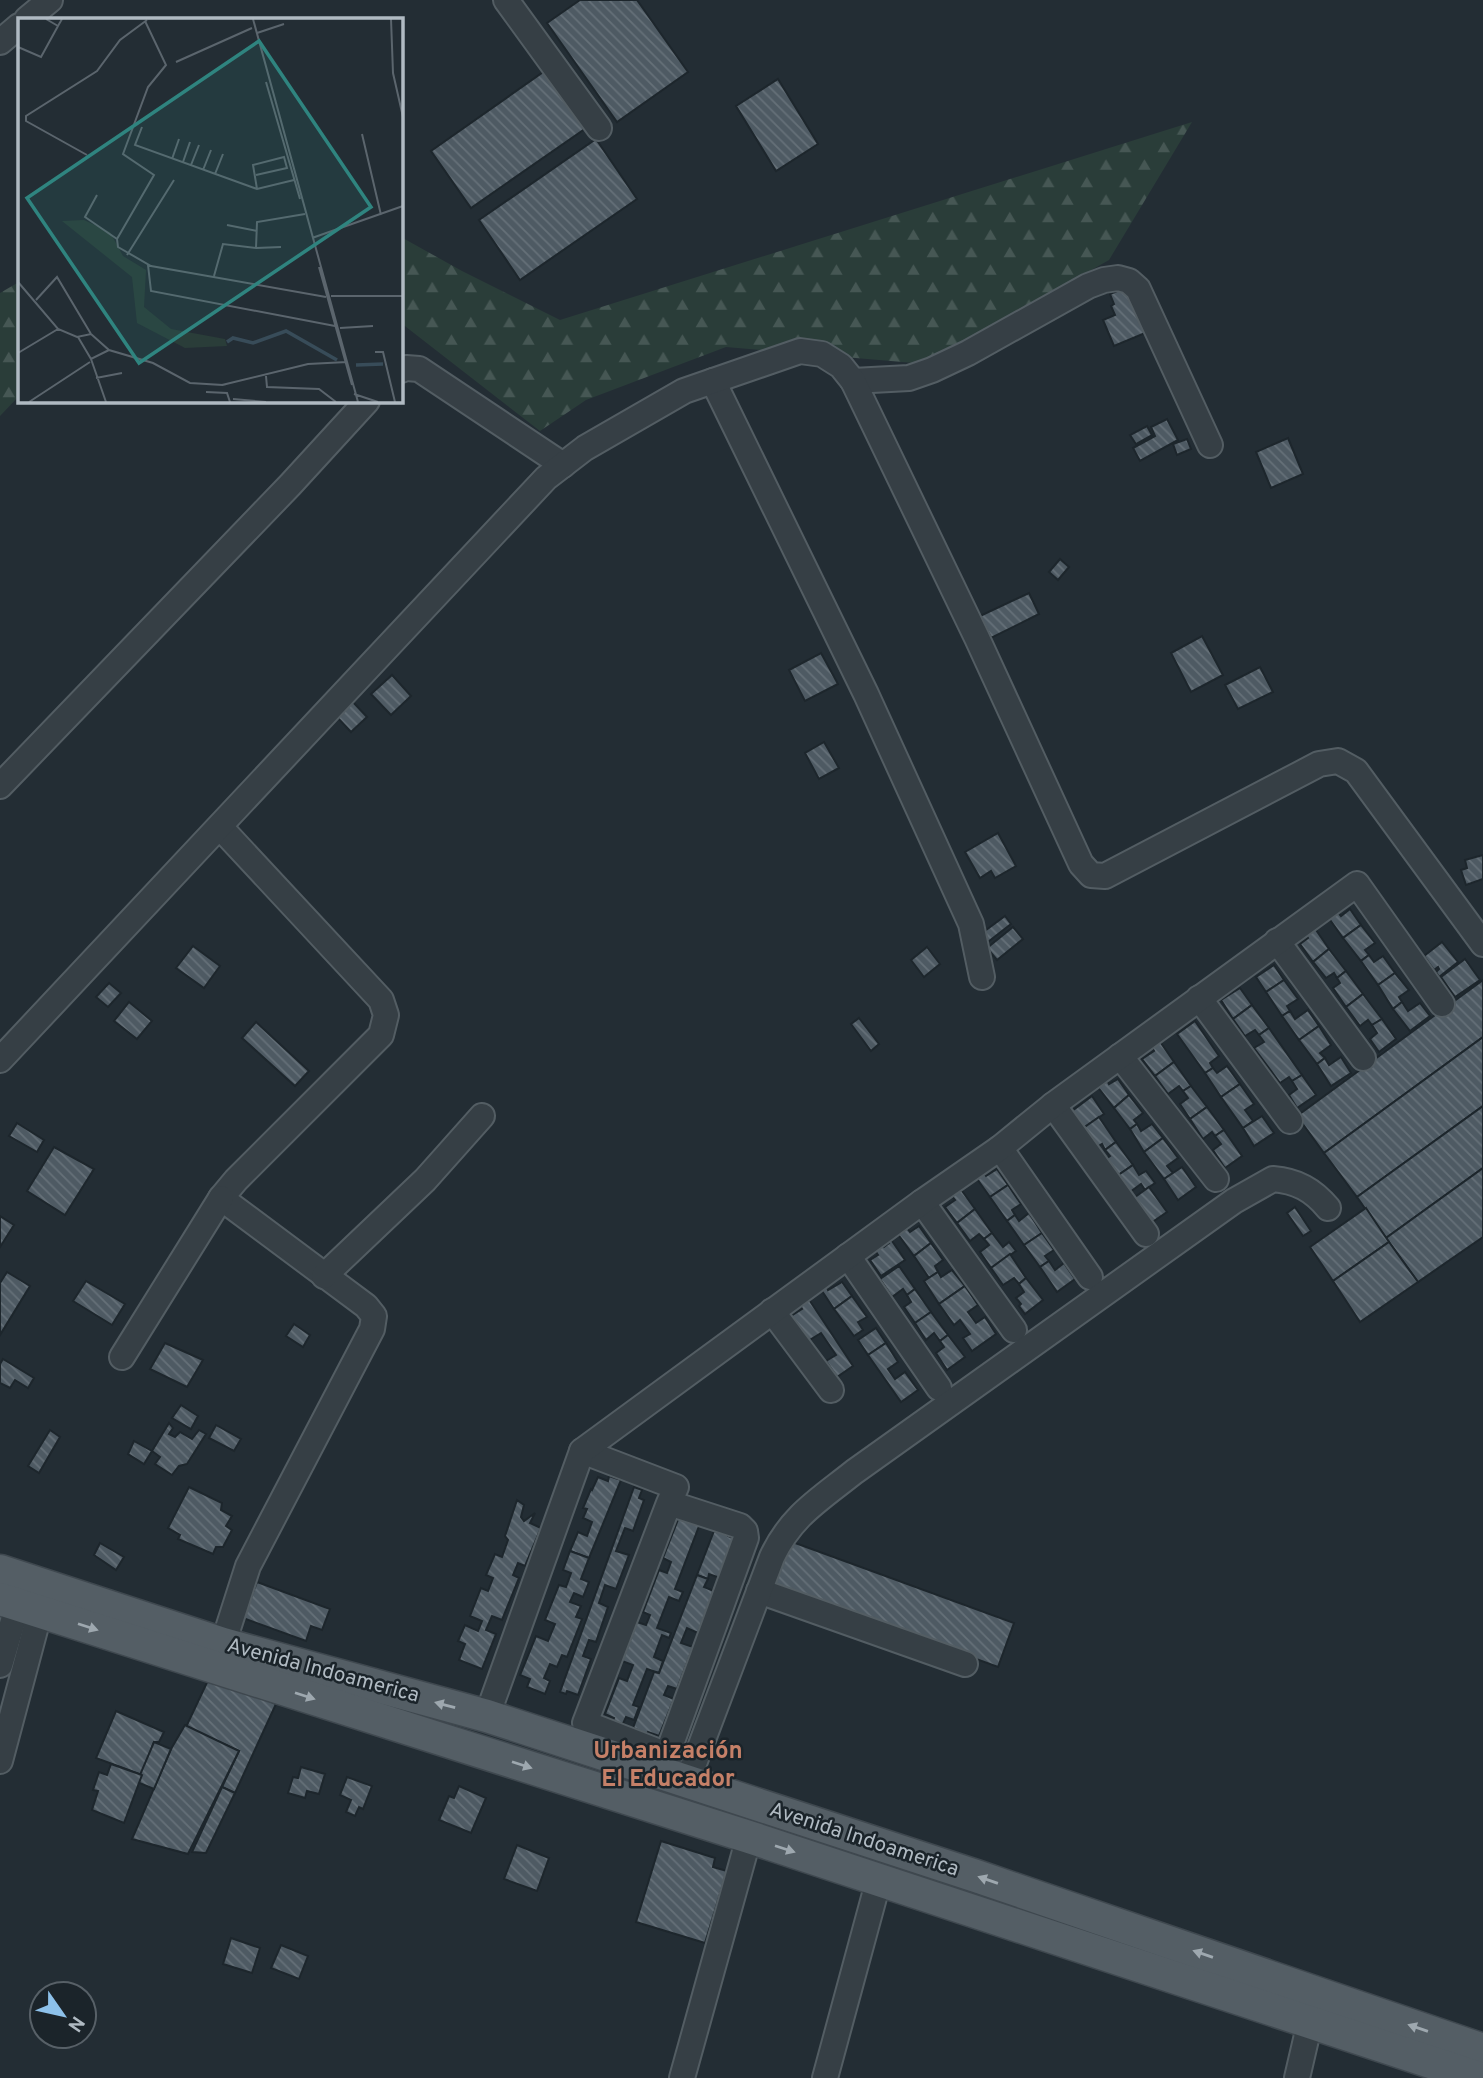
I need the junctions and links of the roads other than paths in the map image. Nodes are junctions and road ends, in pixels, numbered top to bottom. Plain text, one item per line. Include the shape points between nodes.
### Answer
1 (50, 0) edge
2 (506, 0) edge
3 (28, 18) edge
4 (18, 27) edge
5 (0, 42) edge
6 (599, 128) dead end
7 (402, 370) edge
8 (713, 380) junction
9 (853, 382) junction
10 (366, 402) edge
11 (1210, 444) dead end
12 (563, 465) junction
13 (0, 786) edge
14 (220, 827) junction
15 (1277, 941) junction
16 (1483, 944) edge
17 (982, 977) dead end
18 (1199, 998) junction
19 (1442, 1004) dead end
20 (1120, 1056) junction
21 (1363, 1058) dead end
22 (0, 1060) edge
23 (1053, 1105) junction
24 (482, 1116) dead end
25 (1290, 1121) dead end
26 (1000, 1148) junction
27 (1216, 1179) dead end
28 (221, 1198) junction
29 (922, 1202) junction
30 (1328, 1208) dead end
31 (1146, 1234) dead end
32 (848, 1256) junction
33 (324, 1276) junction
34 (1090, 1277) dead end
35 (772, 1311) junction
36 (1014, 1330) dead end
37 (122, 1357) dead end
38 (939, 1388) dead end
39 (831, 1390) dead end
40 (582, 1451) junction
41 (669, 1503) junction
42 (759, 1591) junction
43 (21, 1592) edge
44 (223, 1644) junction
45 (1, 1657) edge
46 (965, 1664) dead end
47 (487, 1716) junction
48 (0, 1761) edge
49 (687, 1782) junction
50 (749, 1837) junction
51 (879, 1879) junction
52 (1310, 2022) junction
53 (1483, 2050) edge
54 (682, 2078) edge
55 (825, 2078) edge
56 (1297, 2078) edge
57 (1479, 2078) edge

1 - 3 street
2 - 6 street
4 - 5 street
7 - 12 street via 419,369
8 - 9 street via 800,351 822,354 841,366
8 - 12 street via 684,391
8 - 17 street via 866,694 971,924
9 - 11 street via 909,378 932,370 1088,286 1118,278 1139,289
9 - 16 street via 1081,864 1091,875 1105,876 1319,764 1338,761 1356,771
10 - 13 street
12 - 14 street
14 - 22 street
14 - 28 street via 382,1000 386,1015 381,1035
15 - 18 street
15 - 19 street via 1357,884
15 - 21 street
18 - 20 street
18 - 25 street
20 - 23 street
20 - 27 street
23 - 26 street
23 - 31 street
24 - 33 street via 425,1180
26 - 29 street
26 - 34 street
28 - 33 street
28 - 37 street
29 - 32 street
29 - 36 street
30 - 42 street via 1309,1189 1273,1179 1234,1201 854,1472 797,1518 777,1546
32 - 35 street
32 - 38 street
33 - 44 street via 366,1306 374,1316 372,1329 248,1566
35 - 39 street
35 - 40 street
40 - 41 street via 676,1487
40 - 47 street
41 - 41 street via 585,1723 667,1755 746,1538 740,1526
42 - 46 street
42 - 49 street
43 - 44 main road, Avenida Indoamerica
43 - 45 street
43 - 48 street
43 -> 50 main road, Avenida Indoamerica via 190,1660
47 -> 44 main road, Avenida Indoamerica
47 - 49 main road, Avenida Indoamerica
53 -> 49 main road, Avenida Indoamerica
50 -> 51 main road, Avenida Indoamerica
50 - 54 street
51 - 52 main road, Avenida Indoamerica
51 - 55 street
52 - 56 street
52 - 57 main road, Avenida Indoamerica

